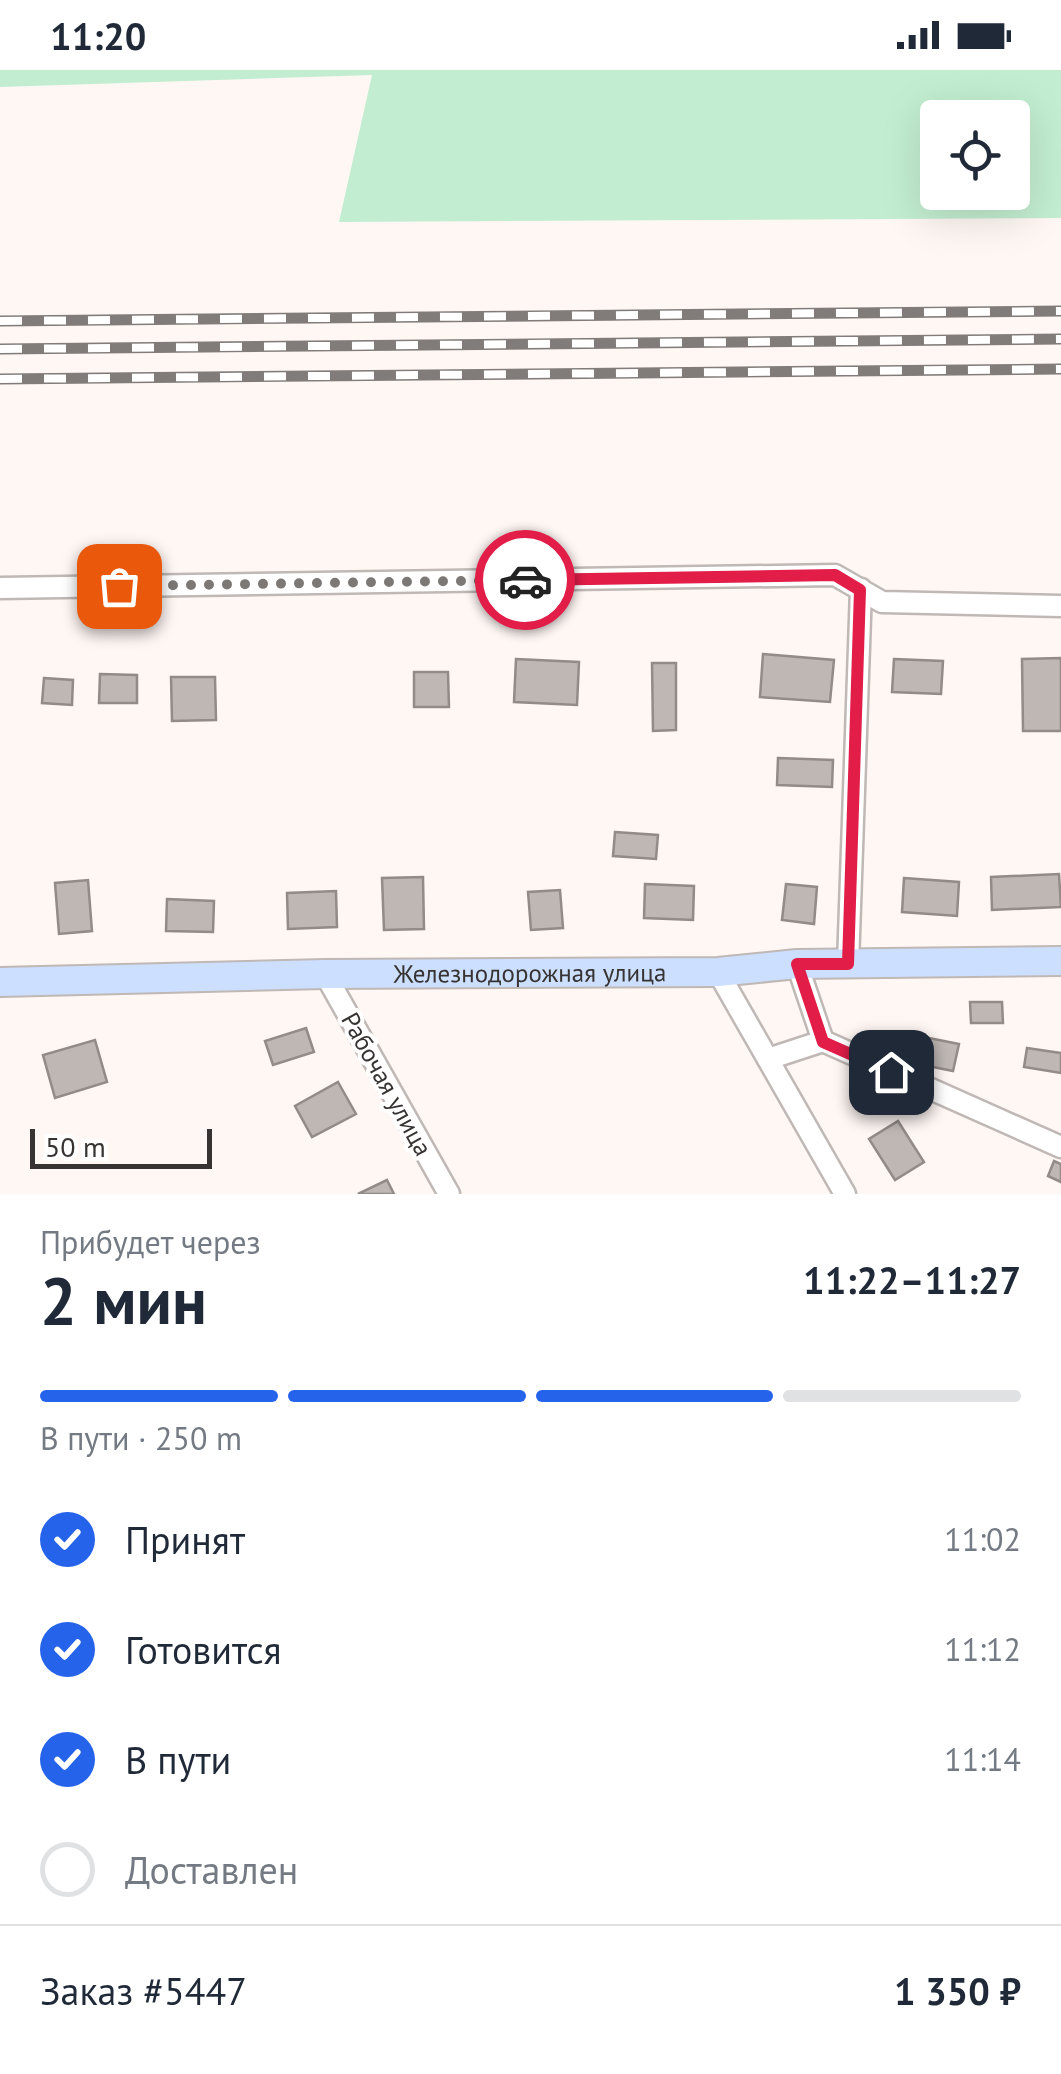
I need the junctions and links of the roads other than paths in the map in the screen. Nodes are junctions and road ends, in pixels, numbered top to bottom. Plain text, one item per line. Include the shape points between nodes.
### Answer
1 (0, 588) edge
2 (860, 590) junction
3 (1061, 606) edge
4 (1061, 961) edge
5 (797, 964) junction
6 (848, 964) junction
7 (718, 972) junction
8 (324, 974) junction
9 (0, 982) edge
10 (823, 1042) junction
11 (768, 1059) junction
12 (1061, 1147) edge
13 (449, 1194) edge
14 (845, 1194) edge

1 - 2 street via 835,575
2 - 3 street via 882,602
2 - 6 street
4 - 6 street, Железнодорожная улица
5 - 6 street, Железнодорожная улица
5 - 7 street, Железнодорожная улица
5 - 10 street
7 - 8 street, Железнодорожная улица
7 - 11 street
8 - 9 street, Железнодорожная улица
8 - 13 street, Рабочая улица
10 - 11 street
10 - 12 street
11 - 14 street

